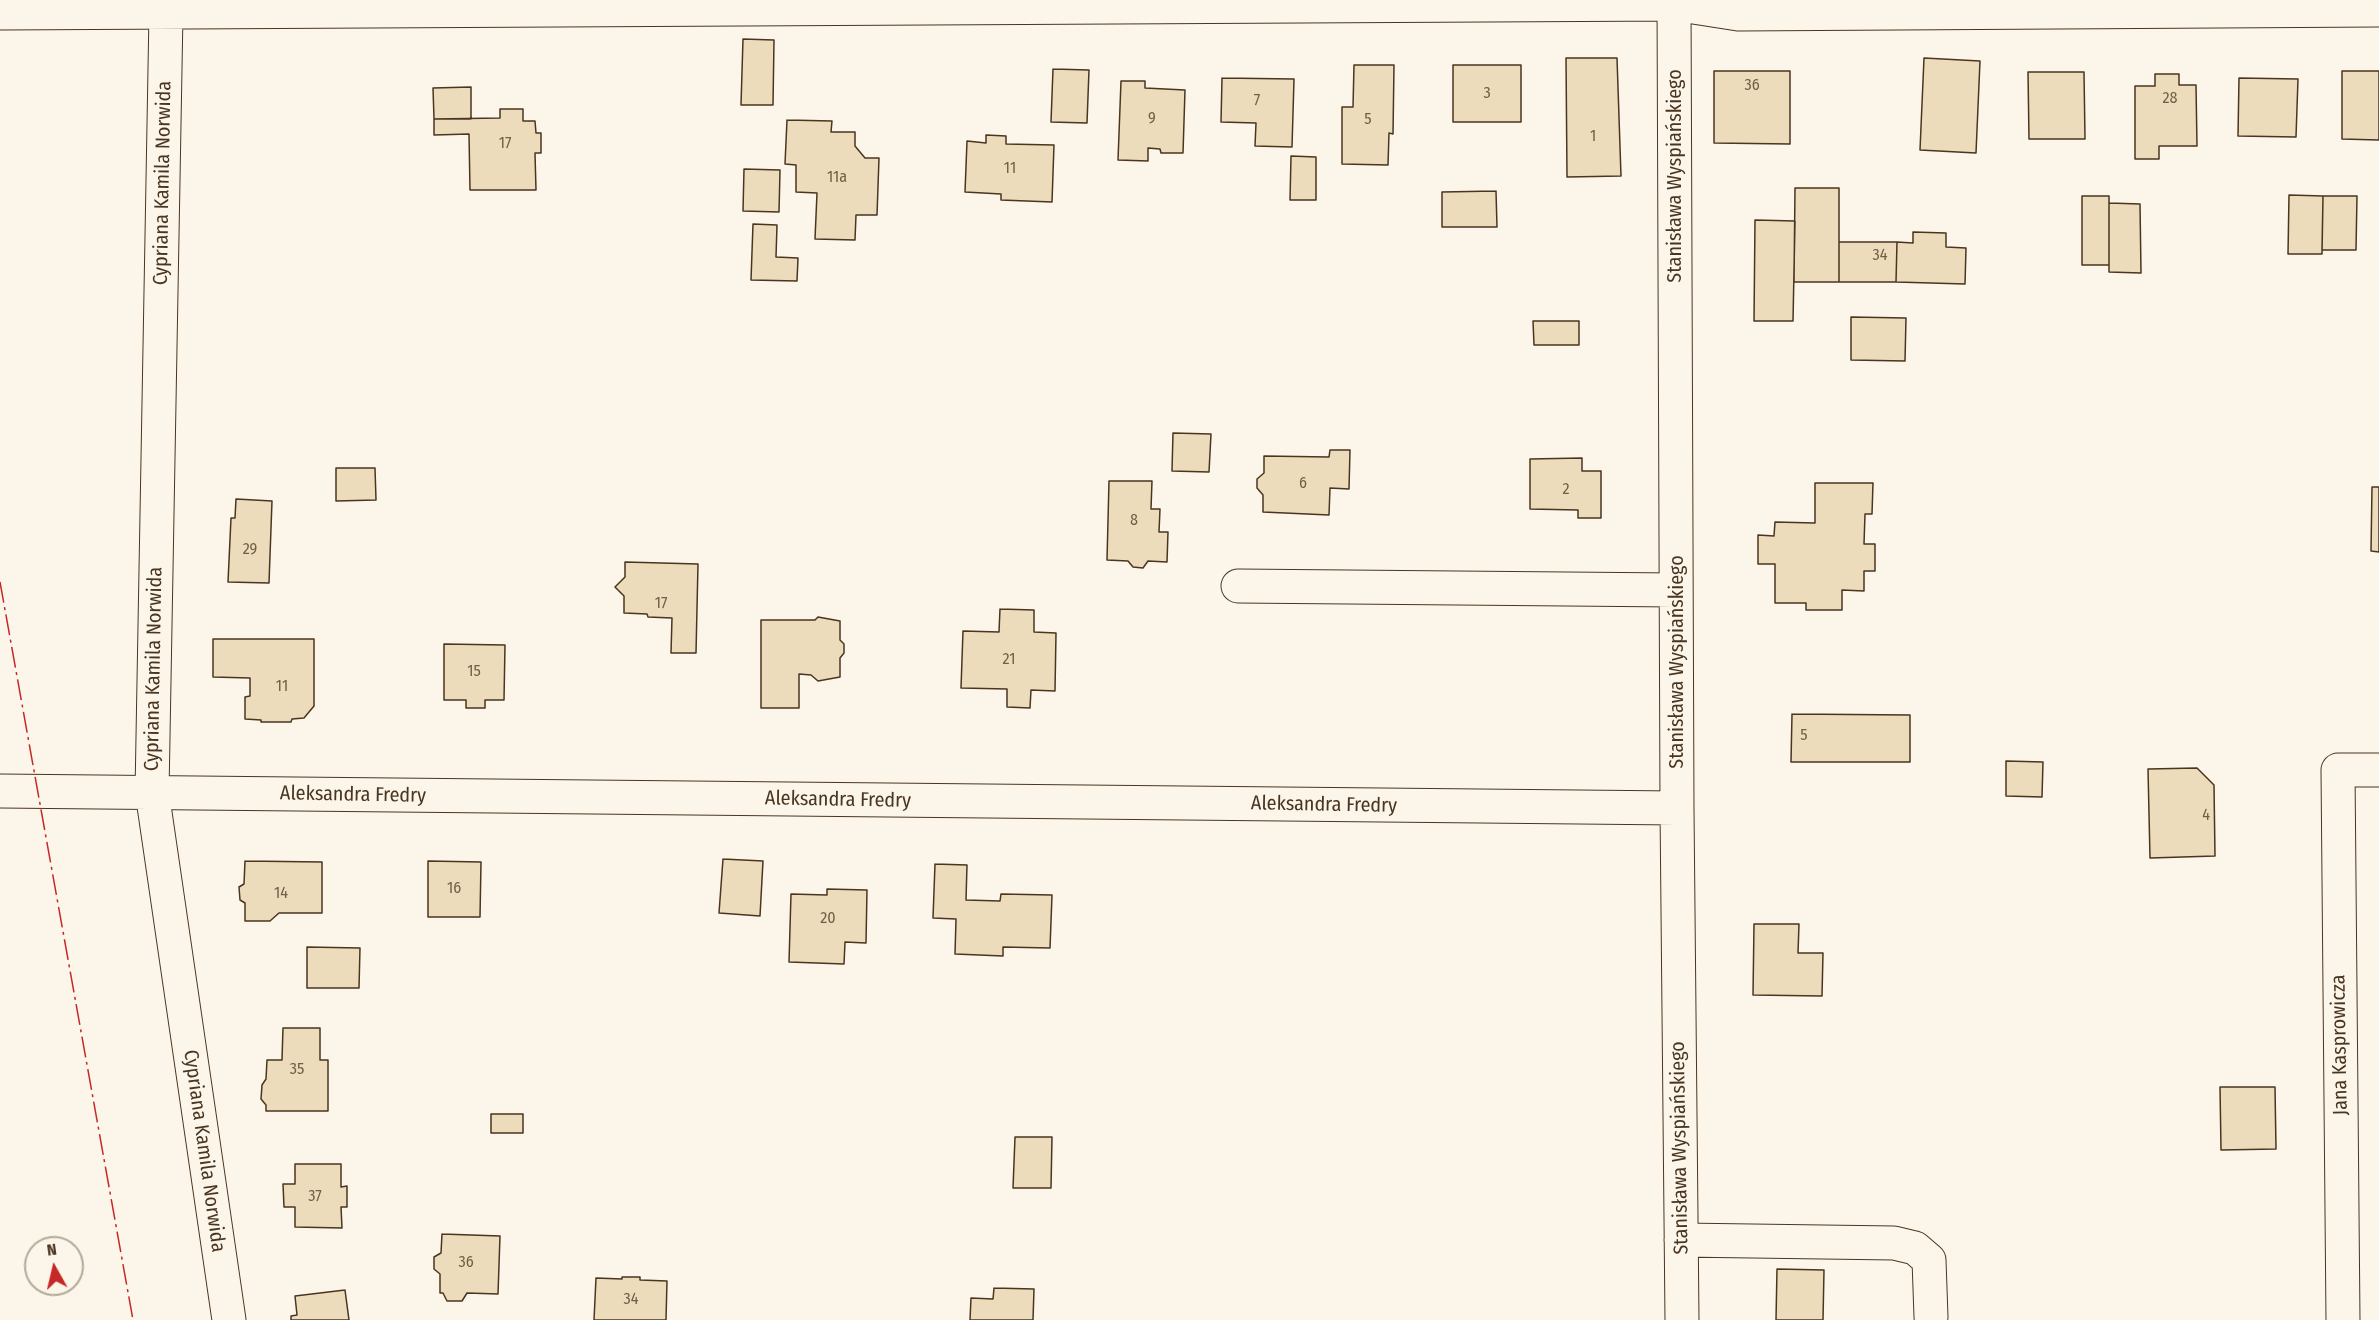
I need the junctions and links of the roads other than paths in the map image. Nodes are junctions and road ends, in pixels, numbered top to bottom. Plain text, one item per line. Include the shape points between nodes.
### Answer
1 (1674, 2) edge
2 (2379, 10) edge
3 (0, 13) edge
4 (166, 13) junction
5 (1238, 586) dead end
6 (1676, 590) junction
7 (2379, 770) edge
8 (0, 791) edge
9 (152, 792) junction
10 (1677, 808) junction
11 (1681, 1240) junction
12 (1931, 1317) dead end
13 (229, 1320) edge
14 (1682, 1320) edge
15 (2343, 1320) edge

1 - 2 street via 1737,14
1 - 4 street
1 - 6 street, Stanisława Wyspiańskiego
3 - 4 street
4 - 9 street, Cypriana Kamila Norwida
5 - 6 street
6 - 10 street, Stanisława Wyspiańskiego
7 - 15 street, Jana Kasprowicza via 2338,770
8 - 9 street, Aleksandra Fredry
9 - 10 street, Aleksandra Fredry
9 - 13 street, Cypriana Kamila Norwida
10 - 11 street, Stanisława Wyspiańskiego
11 - 12 street via 1894,1243 1915,1248 1929,1260
11 - 14 street, Stanisława Wyspiańskiego

